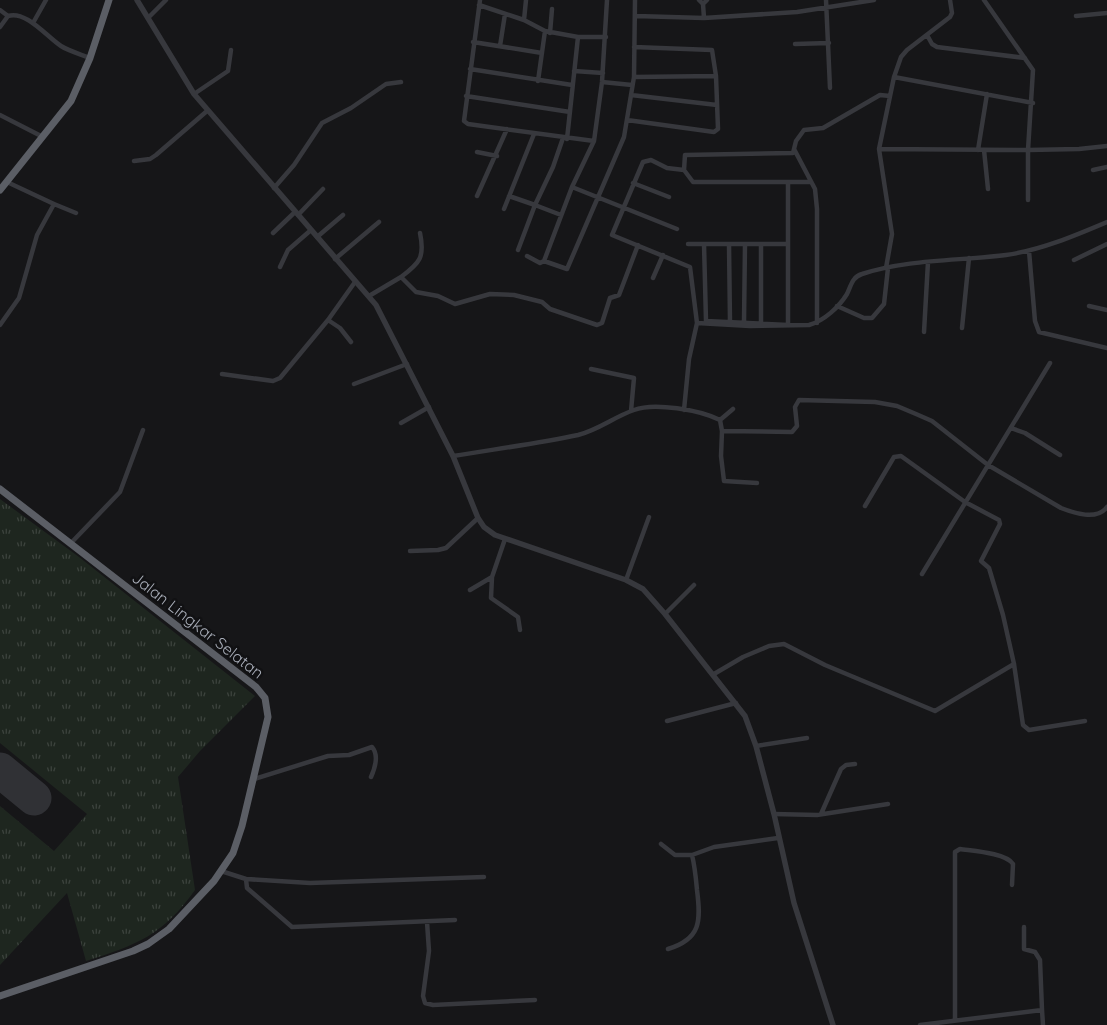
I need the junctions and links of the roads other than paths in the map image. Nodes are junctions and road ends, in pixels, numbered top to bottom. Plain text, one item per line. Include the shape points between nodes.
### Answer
1 (46, 0) edge
2 (108, 0) edge
3 (137, 0) edge
4 (166, 0) edge
5 (526, 0) edge
6 (607, 0) edge
7 (635, 0) edge
8 (826, 0) edge
9 (874, 0) edge
10 (950, 0) edge
11 (984, 0) edge
12 (703, 1) edge
13 (479, 2) edge
14 (826, 6) junction
15 (552, 8) dead end
16 (0, 10) edge
17 (1107, 12) edge
18 (505, 14) junction
19 (8, 16) junction
20 (636, 16) junction
21 (1076, 16) dead end
22 (148, 18) junction
23 (704, 18) junction
24 (524, 20) junction
25 (33, 23) junction
26 (0, 27) edge
27 (548, 32) junction
28 (928, 35) junction
29 (578, 37) junction
30 (606, 37) junction
31 (473, 42) junction
32 (829, 43) junction
33 (795, 44) dead end
34 (500, 46) junction
35 (634, 47) junction
36 (231, 50) dead end
37 (542, 53) junction
38 (90, 58) junction
39 (1024, 58) junction
40 (470, 69) junction
41 (574, 72) junction
42 (603, 73) junction
43 (716, 76) junction
44 (634, 77) junction
45 (894, 77) junction
46 (538, 81) junction
47 (401, 82) dead end
48 (602, 82) junction
49 (572, 85) junction
50 (632, 85) junction
51 (830, 88) dead end
52 (194, 94) junction
53 (988, 94) junction
54 (631, 95) junction
55 (466, 96) junction
56 (890, 96) junction
57 (1033, 103) junction
58 (717, 105) junction
59 (207, 111) junction
60 (570, 112) junction
61 (0, 115) edge
62 (627, 120) junction
63 (507, 129) junction
64 (534, 134) junction
65 (43, 137) junction
66 (565, 139) junction
67 (594, 141) junction
68 (1107, 146) edge
69 (794, 149) junction
70 (879, 149) junction
71 (978, 150) junction
72 (984, 150) junction
73 (1028, 150) junction
74 (477, 152) dead end
75 (497, 156) junction
76 (134, 161) dead end
77 (1107, 167) edge
78 (684, 170) junction
79 (1093, 170) dead end
80 (7, 182) junction
81 (788, 182) junction
82 (811, 182) junction
83 (633, 183) junction
84 (572, 187) junction
85 (274, 188) junction
86 (323, 189) dead end
87 (988, 189) dead end
88 (0, 190) edge
89 (477, 196) dead end
90 (509, 196) junction
91 (669, 197) dead end
92 (598, 198) junction
93 (1028, 200) dead end
94 (54, 204) junction
95 (535, 205) junction
96 (623, 208) junction
97 (504, 209) dead end
98 (76, 213) dead end
99 (297, 214) junction
100 (343, 215) dead end
101 (561, 215) junction
102 (379, 222) dead end
103 (1107, 222) edge
104 (678, 229) dead end
105 (311, 230) junction
106 (273, 233) dead end
107 (420, 233) dead end
108 (317, 237) junction
109 (688, 244) dead end
110 (704, 244) junction
111 (729, 244) junction
112 (746, 244) junction
113 (761, 244) junction
114 (788, 244) junction
115 (1107, 244) edge
116 (638, 245) junction
117 (518, 250) dead end
118 (1029, 250) junction
119 (663, 255) junction
120 (527, 256) dead end
121 (969, 258) junction
122 (335, 259) junction
123 (1074, 260) dead end
124 (544, 261) junction
125 (928, 262) junction
126 (280, 267) dead end
127 (887, 268) junction
128 (401, 277) junction
129 (653, 278) dead end
130 (355, 282) junction
131 (369, 296) junction
132 (836, 306) junction
133 (1089, 306) dead end
134 (1107, 310) edge
135 (328, 320) junction
136 (730, 322) junction
137 (744, 322) junction
138 (696, 323) junction
139 (761, 323) junction
140 (817, 323) junction
141 (788, 324) junction
142 (0, 325) edge
143 (962, 328) dead end
144 (924, 332) dead end
145 (351, 342) dead end
146 (1107, 348) edge
147 (1050, 363) dead end
148 (407, 364) junction
149 (592, 370) dead end
150 (222, 374) dead end
151 (354, 384) dead end
152 (429, 407) junction
153 (733, 409) dead end
154 (684, 410) junction
155 (631, 411) junction
156 (720, 420) junction
157 (401, 424) dead end
158 (1011, 428) junction
159 (143, 430) dead end
160 (722, 431) junction
161 (1060, 455) dead end
162 (453, 456) junction
163 (988, 465) junction
164 (757, 483) dead end
165 (0, 489) edge
166 (965, 502) junction
167 (865, 506) dead end
168 (1107, 508) edge
169 (649, 517) dead end
170 (478, 518) junction
171 (505, 539) junction
172 (71, 543) junction
173 (410, 551) dead end
174 (922, 574) dead end
175 (492, 577) junction
176 (626, 580) junction
177 (694, 586) dead end
178 (470, 590) dead end
179 (665, 614) junction
180 (520, 630) dead end
181 (1014, 664) junction
182 (714, 674) junction
183 (736, 703) junction
184 (667, 721) dead end
185 (1085, 721) dead end
186 (807, 738) dead end
187 (756, 746) junction
188 (855, 764) dead end
189 (371, 778) dead end
190 (254, 779) junction
191 (888, 804) dead end
192 (774, 814) junction
193 (821, 814) junction
194 (778, 838) junction
195 (661, 844) dead end
196 (692, 855) junction
197 (220, 871) junction
198 (484, 877) dead end
199 (246, 879) junction
200 (1012, 885) dead end
201 (455, 920) dead end
202 (427, 922) junction
203 (1024, 926) dead end
204 (668, 949) dead end
205 (0, 996) edge
206 (535, 1000) dead end
207 (1042, 1010) junction
208 (955, 1020) junction
209 (930, 1024) edge
210 (833, 1025) edge
211 (920, 1025) edge
212 (1044, 1025) edge

1 - 25 street
2 - 38 highway
3 - 22 street
4 - 22 street
5 - 24 street
6 - 30 street
7 - 20 street
8 - 14 street
9 - 14 street
10 - 28 street via 950,17
11 - 39 street
12 - 23 street
13 - 18 street
13 - 31 street
14 - 23 street via 797,12
14 - 32 street
15 - 27 street
16 - 19 street
17 - 21 street
18 - 24 street
18 - 34 street
19 - 25 street via 17,15
19 - 26 street
20 - 23 street
20 - 35 street
22 - 52 street
24 - 27 street
25 - 38 street via 62,46
27 - 29 street
27 - 37 street
28 - 39 street via 937,47
28 - 45 street via 901,57
29 - 30 street
29 - 41 street
30 - 42 street
31 - 34 street
31 - 40 street
32 - 33 street
32 - 51 street
34 - 37 street
35 - 43 street via 712,50
35 - 44 street
36 - 52 street via 228,71
37 - 46 street
38 - 65 highway via 71,101
39 - 57 street via 1033,70
40 - 46 street
40 - 55 street
41 - 42 street
41 - 49 street
42 - 48 street
43 - 44 street
43 - 58 street
44 - 50 street
45 - 53 street
45 - 56 street
46 - 49 street
47 - 85 street via 386,84 322,123
48 - 50 street
48 - 67 street
49 - 60 street
50 - 54 street
52 - 59 street
53 - 57 street
53 - 71 street
54 - 58 street
54 - 62 street
55 - 60 street
55 - 63 street via 465,123
56 - 69 street via 880,95 823,128 804,130
56 - 70 street
57 - 73 street
58 - 62 street via 716,132
59 - 76 street via 156,155
59 - 85 street
60 - 66 street
61 - 65 street
62 - 92 street via 624,137
63 - 64 street
63 - 75 street
64 - 66 street
64 - 90 street
65 - 80 highway
66 - 67 street
66 - 95 street
67 - 84 street
68 - 73 street
69 - 78 street via 793,154 685,155
69 - 82 street
70 - 71 street
70 - 127 street via 892,234
71 - 72 street
72 - 73 street
72 - 87 street
73 - 93 street
74 - 75 street
75 - 89 street
77 - 79 street
78 - 81 street via 693,182
78 - 83 street via 667,168 651,160 644,162
80 - 88 highway
80 - 94 street
81 - 82 street
81 - 114 street
82 - 140 street via 817,209
83 - 91 street
83 - 96 street
84 - 92 street
84 - 101 street
85 - 99 street
86 - 99 street
90 - 95 street
90 - 97 street
92 - 96 street
92 - 124 street via 570,267 563,268
94 - 98 street
94 - 142 street via 37,235 19,298
95 - 101 street
95 - 117 street
96 - 104 street
96 - 116 street via 612,235
99 - 105 street
99 - 106 street
100 - 108 street
101 - 124 street
102 - 122 street
103 - 118 street via 1067,240
105 - 108 street
105 - 126 street via 288,250
107 - 128 street via 424,250 417,266
108 - 122 street
109 - 110 street
110 - 111 street
110 - 136 street via 706,321
111 - 112 street
111 - 136 street
112 - 113 street
112 - 137 street
113 - 114 street
113 - 139 street
114 - 141 street
115 - 123 street
116 - 119 street
116 - 128 street via 619,295 610,298 602,323 598,325 550,309 542,302 514,295 490,294 455,304 438,296 416,292
118 - 121 street
118 - 146 street via 1035,321 1039,332
119 - 129 street
119 - 138 street via 690,267
120 - 124 street via 540,263
121 - 125 street
121 - 143 street
122 - 130 street
125 - 127 street
125 - 144 street
127 - 132 street via 856,276 846,296
127 - 132 street via 884,304 872,318 864,318
128 - 131 street
130 - 131 street
130 - 135 street
131 - 148 street
132 - 140 street
133 - 134 street
135 - 145 street via 340,328
135 - 150 street via 299,358 277,380
136 - 137 street
137 - 139 street
138 - 141 street
138 - 154 street
139 - 141 street
140 - 141 street
147 - 158 street
148 - 151 street
148 - 152 street
149 - 155 street via 634,378
152 - 157 street
152 - 162 street
153 - 156 street
154 - 155 street via 649,407
154 - 156 street
155 - 162 street via 580,434
156 - 160 street
158 - 161 street
158 - 163 street
159 - 172 street via 120,492
160 - 163 street via 792,432 797,426 796,402 800,400 875,402 897,406 932,421
160 - 164 street via 724,481
162 - 170 street
163 - 166 street
163 - 168 street via 1071,512 1096,515
165 - 172 highway, Jalan Lingkar Selatan
166 - 167 street via 899,455 894,457
166 - 174 street
166 - 181 street via 1000,522 981,561 989,568 1004,614
169 - 176 street
170 - 171 street via 489,531
170 - 173 street via 446,548
171 - 175 street
171 - 176 street
172 - 190 highway, Jalan Lingkar Selatan via 256,686 265,698 268,717
175 - 178 street
175 - 180 street via 491,598 518,617
176 - 179 street via 642,589
177 - 179 street
179 - 182 street
181 - 182 street via 935,711 825,665 784,644 769,646 743,657
181 - 185 street via 1025,729
182 - 183 street
183 - 184 street
183 - 187 street via 745,716
186 - 187 street
187 - 192 street
188 - 193 street via 841,768
189 - 190 street via 376,766 372,747 349,755 328,756
190 - 197 highway, Jalan Lingkar Selatan via 233,853
191 - 193 street
192 - 193 street
192 - 194 street
194 - 196 street via 714,847
194 - 210 street via 794,903
195 - 196 street via 675,855
196 - 204 street via 700,913 698,924 686,942
197 - 199 street
197 - 205 highway, Jalan Lingkar Selatan via 182,916 148,944
198 - 199 street via 365,882
199 - 202 street via 247,888 292,928
200 - 208 street via 1013,864 1009,860 960,849 955,852
201 - 202 street
202 - 206 street via 425,1003
203 - 207 street via 1024,949 1035,952 1040,960
207 - 208 street
207 - 212 street
208 - 209 street
209 - 211 street

